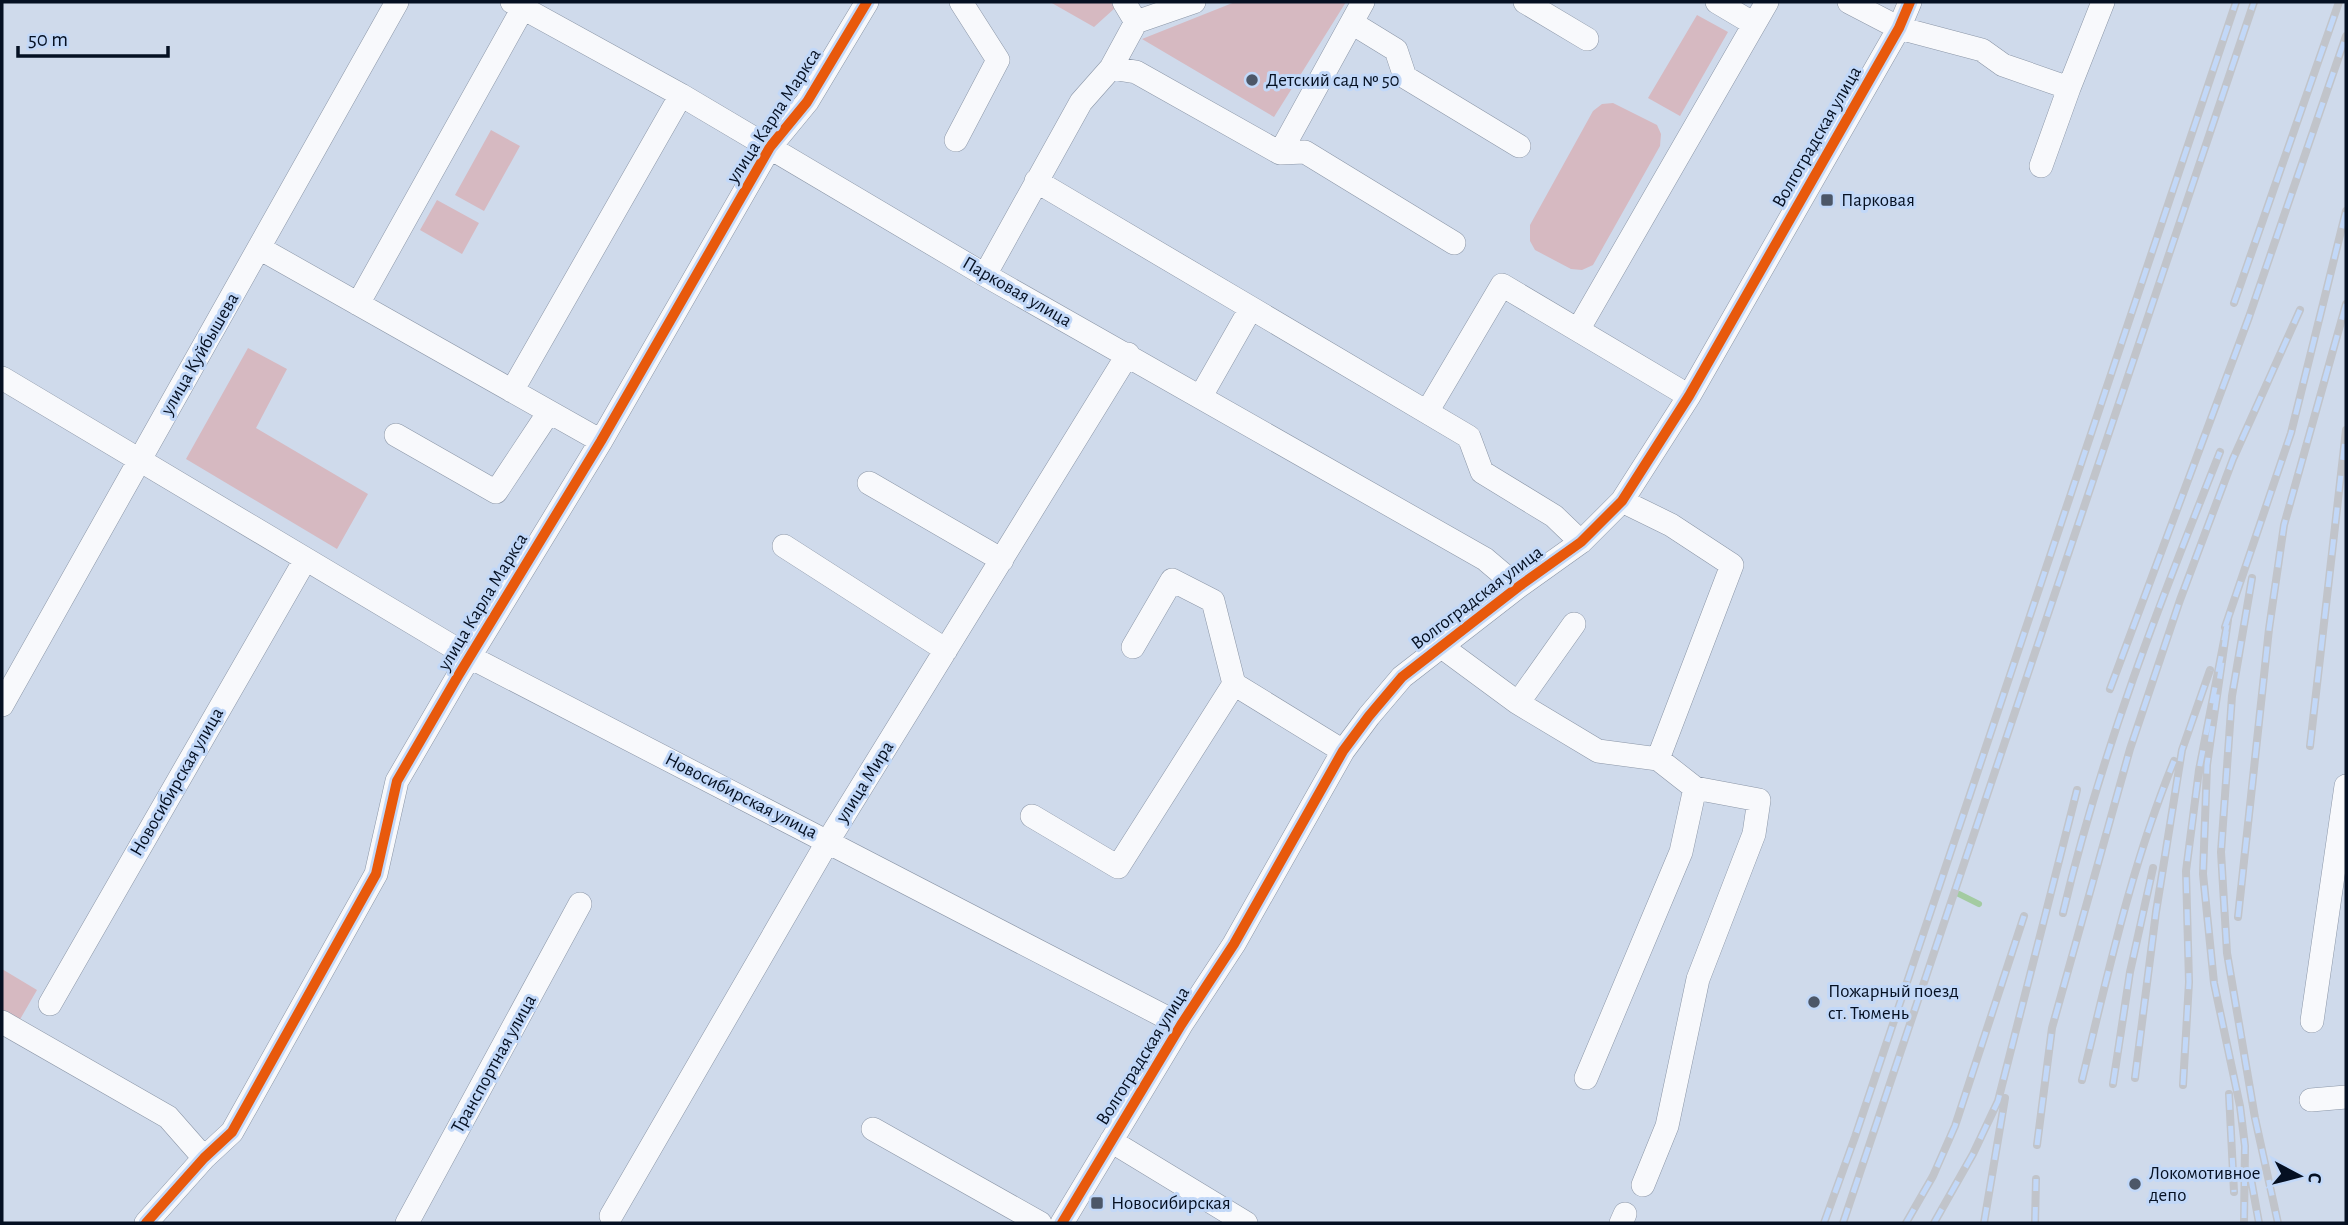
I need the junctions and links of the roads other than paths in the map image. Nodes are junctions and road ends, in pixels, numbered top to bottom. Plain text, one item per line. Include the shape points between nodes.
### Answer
1 (397, 2) edge
2 (867, 2) edge
3 (961, 2) edge
4 (1194, 2) edge
5 (1363, 2) edge
6 (1525, 2) edge
7 (1717, 2) edge
8 (1767, 2) edge
9 (1849, 2) edge
10 (1910, 2) edge
11 (2103, 2) edge
12 (518, 5) edge
13 (1130, 12) edge
14 (1352, 23) junction
15 (1754, 24) junction
16 (1899, 28) junction
17 (1587, 39) dead end
18 (1111, 68) junction
19 (2069, 88) junction
20 (681, 95) junction
21 (956, 141) dead end
22 (1520, 146) dead end
23 (770, 147) junction
24 (1280, 153) junction
25 (2041, 166) dead end
26 (1036, 181) junction
27 (1454, 243) dead end
28 (261, 249) junction
29 (985, 275) junction
30 (358, 304) junction
31 (1251, 308) junction
32 (1578, 330) junction
33 (1128, 355) junction
34 (2, 378) edge
35 (512, 391) junction
36 (1201, 396) junction
37 (1689, 396) junction
38 (549, 412) junction
39 (1427, 412) junction
40 (396, 435) dead end
41 (601, 441) junction
42 (138, 460) junction
43 (869, 483) dead end
44 (1622, 501) junction
45 (1581, 542) junction
46 (784, 546) dead end
47 (305, 560) junction
48 (1002, 560) junction
49 (1518, 587) junction
50 (1574, 624) dead end
51 (1133, 647) dead end
52 (1442, 647) junction
53 (946, 650) junction
54 (470, 657) junction
55 (1234, 684) junction
56 (1518, 703) junction
57 (2, 705) edge
58 (1343, 751) junction
59 (1658, 759) junction
60 (2346, 786) edge
61 (1695, 788) junction
62 (1031, 816) dead end
63 (828, 841) junction
64 (580, 904) dead end
65 (50, 1004) dead end
66 (2, 1021) edge
67 (2312, 1021) dead end
68 (1181, 1025) junction
69 (1586, 1078) dead end
70 (2346, 1097) edge
71 (2311, 1100) dead end
72 (873, 1129) dead end
73 (1111, 1141) junction
74 (204, 1158) junction
75 (1643, 1185) dead end
76 (611, 1216) dead end
77 (146, 1223) edge
78 (407, 1223) edge
79 (1040, 1223) edge
80 (1062, 1223) edge
81 (1246, 1223) edge

1 - 28 street, улица Куйбышева
2 - 23 street, улица Карла Маркса via 807,102
3 - 21 street via 998,60
4 - 13 street
5 - 14 street
6 - 17 street
7 - 15 street
8 - 15 street
9 - 16 street
10 - 16 street, Волгоградская улица
11 - 19 street
12 - 20 street, Парковая улица
12 - 30 street
13 - 18 street
14 - 22 street via 1396,50 1405,77
14 - 24 street
15 - 32 street
16 - 19 street via 1982,50 2003,65
16 - 37 street, Волгоградская улица
18 - 24 street via 1136,72
18 - 26 street via 1081,102
19 - 25 street
20 - 23 street, Парковая улица
20 - 35 street
23 - 29 street, Парковая улица
23 - 41 street, улица Карла Маркса
24 - 27 street via 1305,152
26 - 29 street
26 - 31 street
28 - 30 street
28 - 42 street, улица Куйбышева
29 - 33 street, Парковая улица
30 - 35 street
31 - 36 street
31 - 39 street
32 - 37 street
32 - 39 street via 1502,285
33 - 36 street, Парковая улица
33 - 48 street, улица Мира
34 - 42 street, Новосибирская улица
35 - 38 street
36 - 49 street, Парковая улица via 1485,559
37 - 44 street, Волгоградская улица
38 - 40 street via 496,492
38 - 41 street
39 - 45 street via 1469,437 1482,472 1554,516
41 - 54 street, улица Карла Маркса
42 - 47 street, Новосибирская улица
42 - 57 street, улица Куйбышева
43 - 48 street
44 - 45 street, Волгоградская улица
44 - 59 street via 1671,525 1732,565
45 - 49 street, Волгоградская улица
46 - 53 street
47 - 54 street, Новосибирская улица
47 - 65 street, Новосибирская улица
48 - 53 street, улица Мира
49 - 52 street, Волгоградская улица
50 - 56 street
51 - 55 street via 1172,580 1213,601
52 - 56 street
52 - 58 street, Волгоградская улица via 1402,677
53 - 63 street, улица Мира
54 - 63 street, Новосибирская улица
54 - 74 street, улица Карла Маркса via 397,781 376,873 232,1132
55 - 58 street
55 - 62 street via 1118,867
56 - 59 street via 1598,751
58 - 68 street, Волгоградская улица via 1234,944
59 - 61 street
60 - 67 street
61 - 69 street via 1681,852
61 - 75 street via 1759,800 1754,834 1698,979 1667,1126
63 - 68 street, Новосибирская улица
63 - 76 street, улица Мира
64 - 78 street, Транспортная улица
66 - 74 street via 167,1117
68 - 73 street, Волгоградская улица
70 - 71 street
72 - 79 street
73 - 80 street, Волгоградская улица
73 - 81 street
74 - 77 street, улица Карла Маркса

